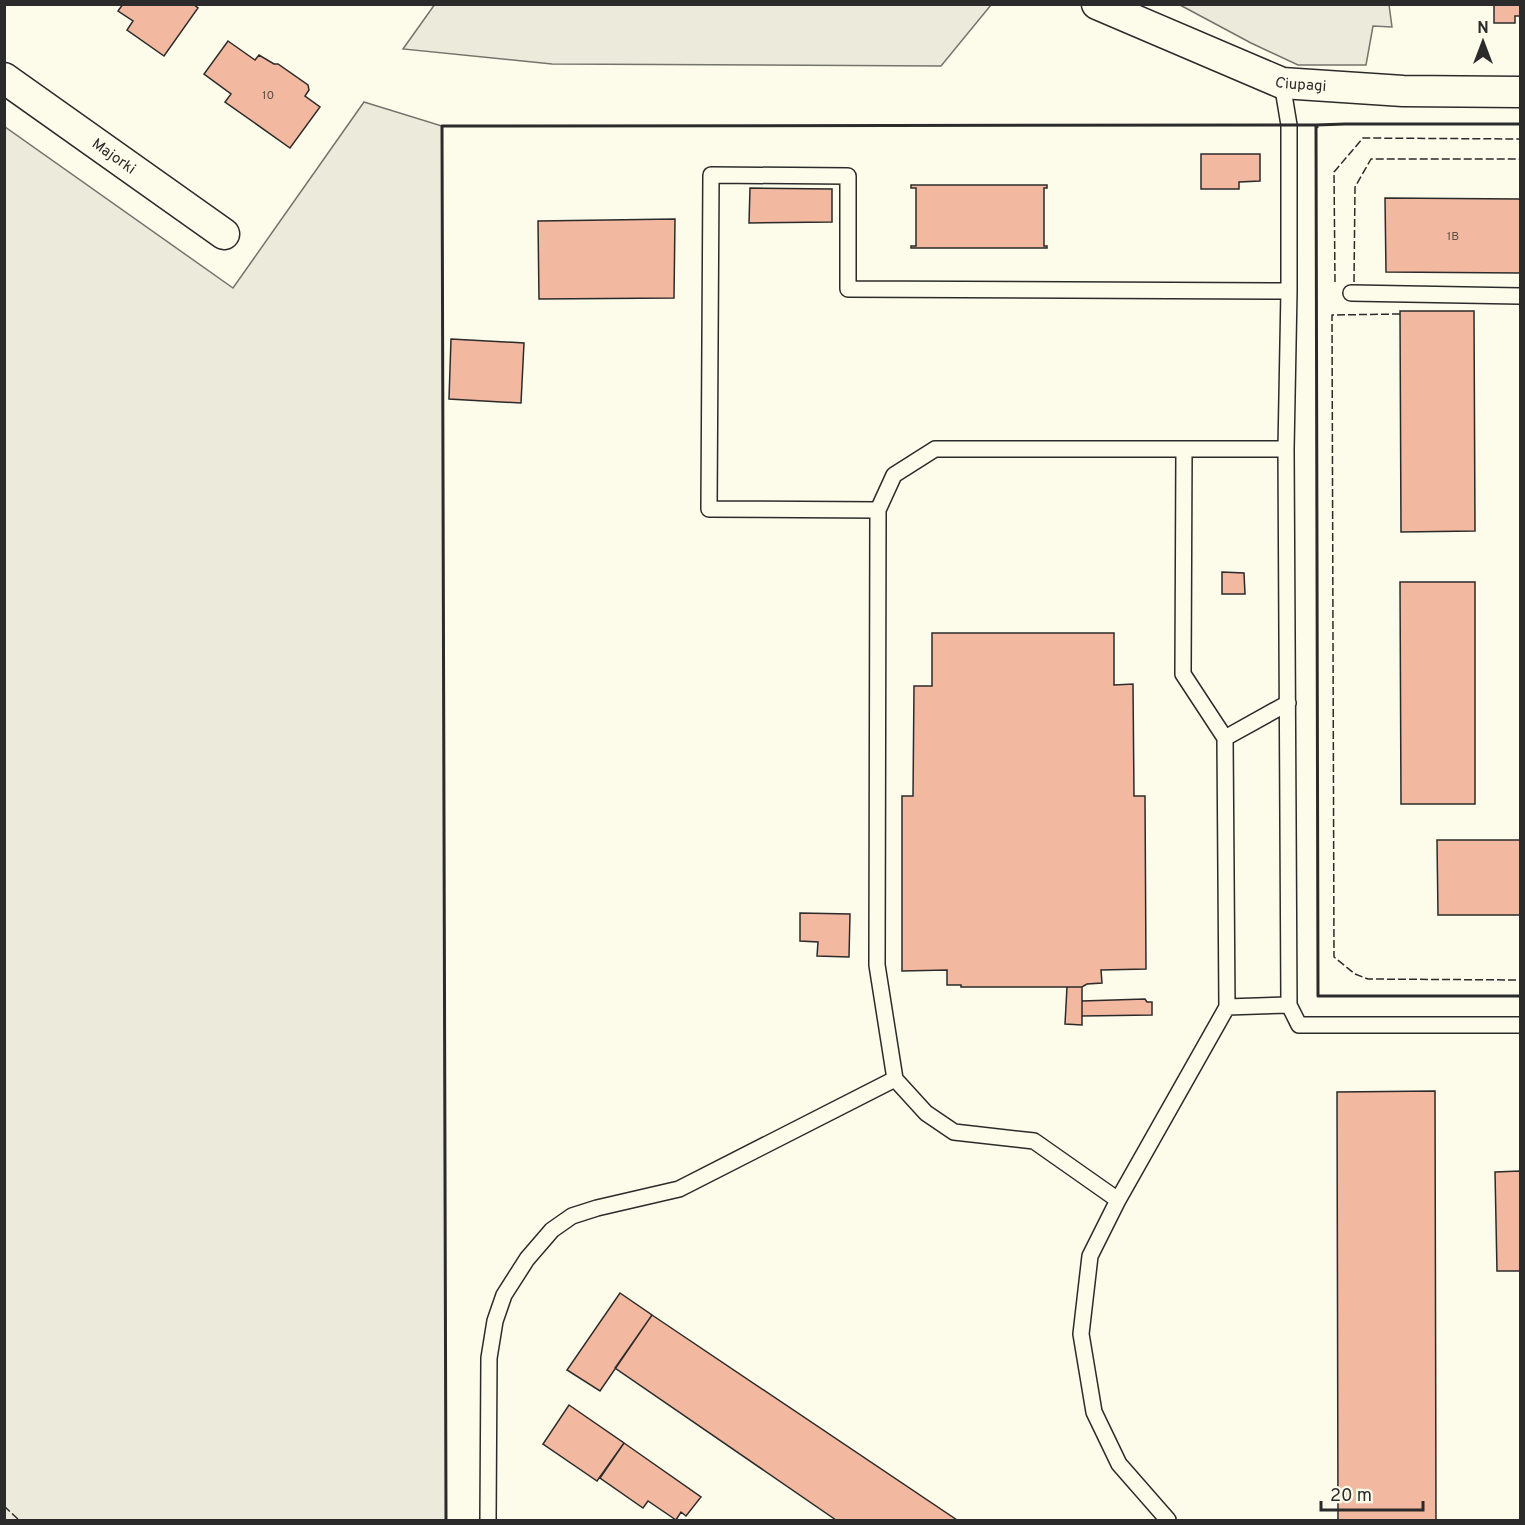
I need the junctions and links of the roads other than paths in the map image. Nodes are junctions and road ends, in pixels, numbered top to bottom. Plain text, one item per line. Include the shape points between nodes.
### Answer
1 (1097, 4) edge
2 (4, 78) edge
3 (1282, 83) junction
4 (1521, 92) edge
5 (224, 234) dead end
6 (1289, 291) junction
7 (1351, 293) dead end
8 (1521, 296) edge
9 (1184, 448) junction
10 (1286, 448) junction
11 (878, 510) junction
12 (1288, 703) junction
13 (1226, 738) junction
14 (1289, 1005) junction
15 (1227, 1006) junction
16 (1521, 1025) edge
17 (895, 1078) junction
18 (1118, 1200) junction
19 (488, 1521) edge
20 (1168, 1521) edge

1 - 3 street, Ciupagi
2 - 5 street, Majorki
3 - 4 street, Ciupagi via 1403,91
3 - 6 lane via 1289,125
6 - 10 lane
6 - 11 lane via 848,289 848,176 711,175 709,509
7 - 8 lane
9 - 10 lane
9 - 11 lane via 935,449 894,475
9 - 13 lane via 1184,674
10 - 12 lane
11 - 17 lane via 877,965
12 - 13 lane
12 - 14 lane
13 - 15 lane
14 - 15 lane
14 - 16 lane via 1299,1025
15 - 18 lane
17 - 18 lane via 926,1113 954,1132 1034,1142
17 - 19 lane via 680,1189 572,1216 552,1230 504,1295 495,1321 489,1358
18 - 20 lane via 1090,1256 1081,1334 1094,1412 1119,1464

